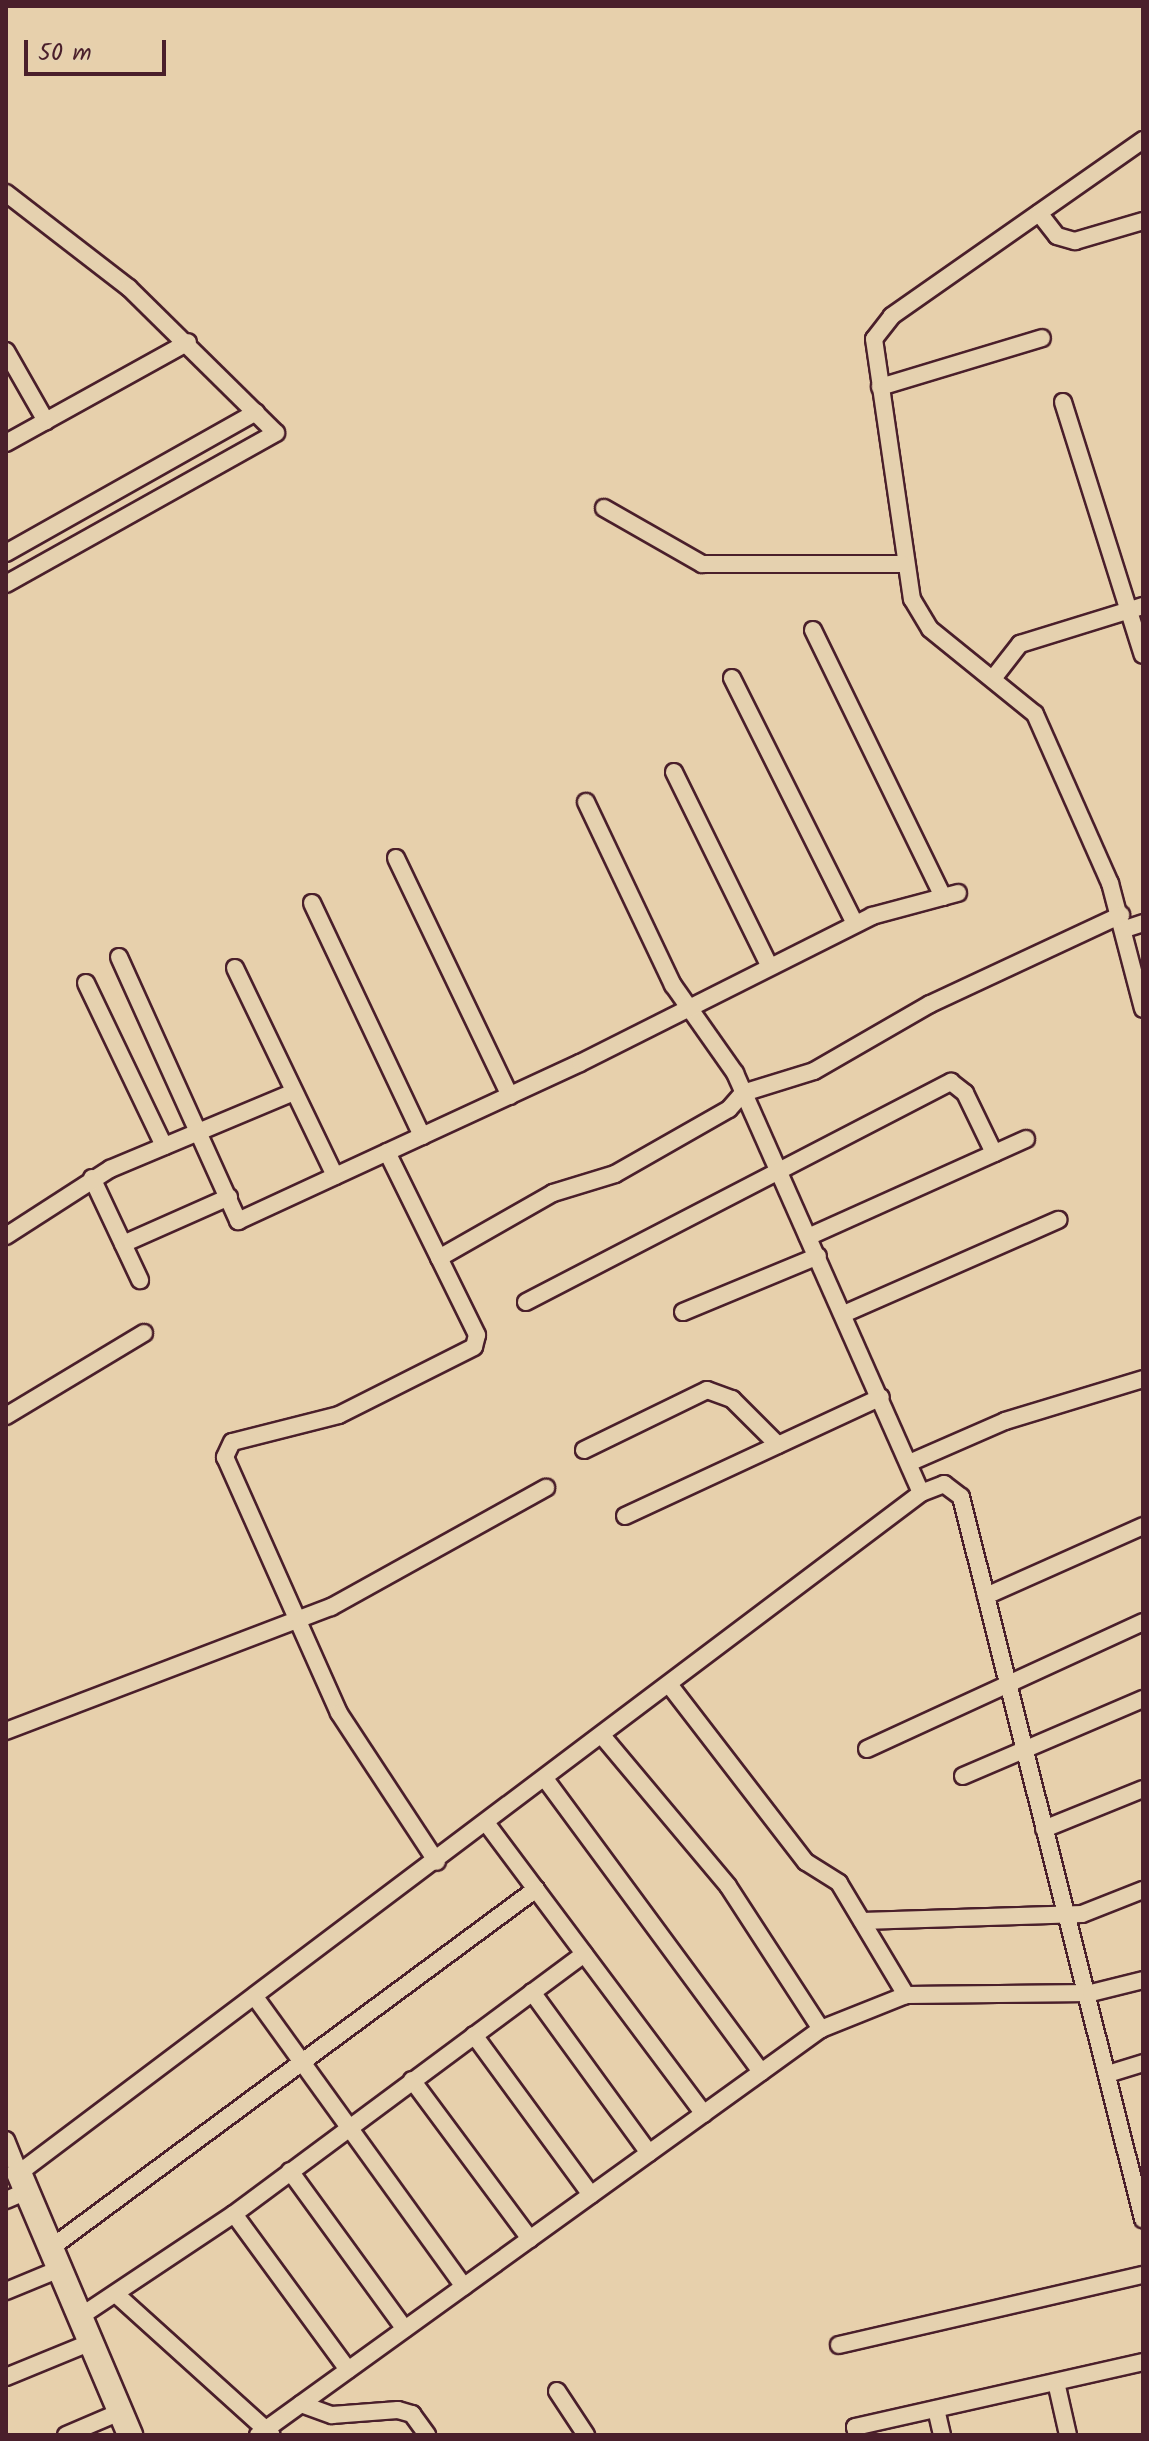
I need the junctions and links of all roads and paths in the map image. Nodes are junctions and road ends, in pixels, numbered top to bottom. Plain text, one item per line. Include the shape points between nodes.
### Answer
1 (1143, 140) edge
2 (6, 193) edge
3 (1039, 213) junction
4 (1143, 221) edge
5 (1042, 338) dead end
6 (188, 342) junction
7 (6, 351) edge
8 (880, 387) junction
9 (1063, 402) dead end
10 (256, 412) junction
11 (46, 421) junction
12 (6, 443) edge
13 (604, 508) dead end
14 (6, 553) edge
15 (902, 564) junction
16 (6, 584) edge
17 (1136, 608) edge
18 (813, 630) dead end
19 (1143, 655) edge
20 (995, 676) junction
21 (732, 678) dead end
22 (674, 772) dead end
23 (586, 802) dead end
24 (396, 858) dead end
25 (312, 903) dead end
26 (1123, 922) junction
27 (1143, 923) edge
28 (855, 924) junction
29 (119, 957) dead end
30 (770, 967) junction
31 (235, 968) dead end
32 (86, 983) dead end
33 (689, 1008) junction
34 (1143, 1009) edge
35 (294, 1092) junction
36 (743, 1093) junction
37 (510, 1096) junction
38 (203, 1130) junction
39 (422, 1136) junction
40 (1026, 1139) dead end
41 (164, 1146) junction
42 (387, 1152) junction
43 (994, 1153) junction
44 (776, 1173) junction
45 (335, 1176) junction
46 (92, 1178) junction
47 (229, 1197) junction
48 (1058, 1220) dead end
49 (6, 1236) edge
50 (808, 1237) junction
51 (123, 1244) junction
52 (818, 1256) junction
53 (439, 1258) junction
54 (140, 1280) dead end
55 (526, 1302) dead end
56 (683, 1312) dead end
57 (846, 1313) junction
58 (144, 1333) dead end
59 (1143, 1379) edge
60 (881, 1397) junction
61 (6, 1416) edge
62 (778, 1445) junction
63 (584, 1450) dead end
64 (909, 1463) junction
65 (546, 1488) dead end
66 (921, 1493) junction
67 (625, 1516) dead end
68 (1143, 1526) edge
69 (986, 1596) junction
70 (297, 1619) junction
71 (1143, 1622) edge
72 (1008, 1682) junction
73 (671, 1687) junction
74 (1143, 1699) edge
75 (6, 1731) edge
76 (604, 1738) junction
77 (867, 1749) dead end
78 (1025, 1749) junction
79 (963, 1776) dead end
80 (546, 1780) junction
81 (1143, 1789) edge
82 (487, 1824) junction
83 (1044, 1829) junction
84 (437, 1862) junction
85 (536, 1889) junction
86 (1143, 1890) edge
87 (1069, 1914) junction
88 (862, 1921) junction
89 (584, 1954) junction
90 (1143, 1980) edge
91 (532, 1992) junction
92 (1091, 1993) junction
93 (906, 1995) junction
94 (255, 1997) junction
95 (821, 2029) junction
96 (474, 2035) junction
97 (303, 2063) junction
98 (1143, 2063) edge
99 (761, 2072) junction
100 (1111, 2073) junction
101 (412, 2080) junction
102 (704, 2114) junction
103 (349, 2127) junction
104 (6, 2140) edge
105 (649, 2153) junction
106 (1136, 2153) edge
107 (290, 2171) junction
108 (16, 2189) edge
109 (591, 2195) junction
110 (234, 2214) junction
111 (1143, 2219) edge
112 (530, 2239) junction
113 (53, 2260) junction
114 (1143, 2275) edge
115 (464, 2287) junction
116 (6, 2291) edge
117 (118, 2296) junction
118 (78, 2318) junction
119 (405, 2329) junction
120 (89, 2343) junction
121 (839, 2345) dead end
122 (1143, 2362) edge
123 (348, 2370) junction
124 (6, 2377) edge
125 (1056, 2382) junction
126 (557, 2391) dead end
127 (301, 2404) junction
128 (936, 2409) junction
129 (120, 2412) junction
130 (266, 2433) edge
131 (66, 2435) edge
132 (130, 2435) edge
133 (427, 2435) edge
134 (586, 2435) edge
135 (857, 2435) edge
136 (942, 2435) edge
137 (1068, 2435) edge

1 - 3 street
2 - 6 street
3 - 4 street via 1064,240
3 - 8 street via 879,327
5 - 8 street
6 - 10 street
6 - 11 street
7 - 11 street
8 - 15 street
9 - 17 street
10 - 14 street
10 - 16 street via 276,433
11 - 12 street
13 - 15 street via 702,564
15 - 20 street via 930,629
17 - 19 street
17 - 20 street via 1020,644
18 - 28 street via 951,895
20 - 26 street via 1035,714
21 - 28 street
22 - 30 street
23 - 33 street
24 - 37 street
25 - 39 street
26 - 27 street
26 - 34 street
26 - 36 street via 930,1004 814,1071
28 - 30 street
29 - 38 street
30 - 33 street
31 - 35 street
32 - 41 street
33 - 36 street via 727,1058
33 - 37 street
35 - 38 street
35 - 45 street
36 - 44 street
36 - 53 street via 729,1109 615,1174 553,1193
37 - 39 street
38 - 41 street
38 - 47 street
39 - 42 street
40 - 43 street
41 - 46 street
42 - 45 street
42 - 53 street
43 - 44 street via 965,1093 951,1082
43 - 50 street
44 - 50 street
44 - 55 street
45 - 47 street via 238,1221
46 - 49 street
46 - 51 street
47 - 51 street
48 - 57 street
50 - 52 street
51 - 54 street
52 - 56 street
52 - 57 street
53 - 70 street via 477,1335 474,1347 339,1415 232,1442 227,1450
57 - 60 street
58 - 61 street
59 - 64 street via 1005,1421
60 - 62 street
60 - 64 street
62 - 63 street via 732,1399 707,1390
62 - 67 street
64 - 66 street
65 - 70 street
66 - 69 street via 944,1484 961,1497
66 - 73 street
68 - 69 street
69 - 72 street
70 - 75 street
70 - 84 street via 352,1736
71 - 72 street
72 - 77 street
72 - 78 street
73 - 76 street
73 - 88 street via 806,1862 839,1883
74 - 78 street
76 - 80 street
76 - 95 street via 728,1886
78 - 79 street
78 - 83 street
80 - 82 street
80 - 99 street
81 - 83 street
82 - 84 street
82 - 85 street
83 - 87 street
84 - 94 street
85 - 89 street
85 - 97 street
86 - 87 street via 1096,1912
87 - 88 street
87 - 92 street
88 - 93 street
89 - 91 street
89 - 102 street
90 - 92 street
91 - 96 street
91 - 105 street
92 - 93 street
92 - 100 street
93 - 95 street
94 - 97 street
94 - 108 street
95 - 99 street
96 - 101 street
96 - 109 street
97 - 103 street
97 - 113 street
98 - 100 street
99 - 102 street
100 - 106 street
101 - 103 street
101 - 112 street
102 - 105 street
103 - 107 street
103 - 115 street
104 - 108 street
105 - 109 street
106 - 111 street
107 - 110 street
107 - 119 street
108 - 113 street
109 - 112 street
110 - 117 street
110 - 123 street
112 - 115 street
113 - 116 street
113 - 118 street
114 - 121 street
115 - 119 street
117 - 118 street
117 - 130 street
118 - 120 street
119 - 123 street
120 - 124 street
120 - 129 street
122 - 125 street
123 - 127 street
125 - 128 street
125 - 137 street
126 - 134 street
127 - 130 street
127 - 133 street via 332,2415 398,2410 412,2414
128 - 135 street via 855,2427
128 - 136 street
129 - 131 street
129 - 132 street

